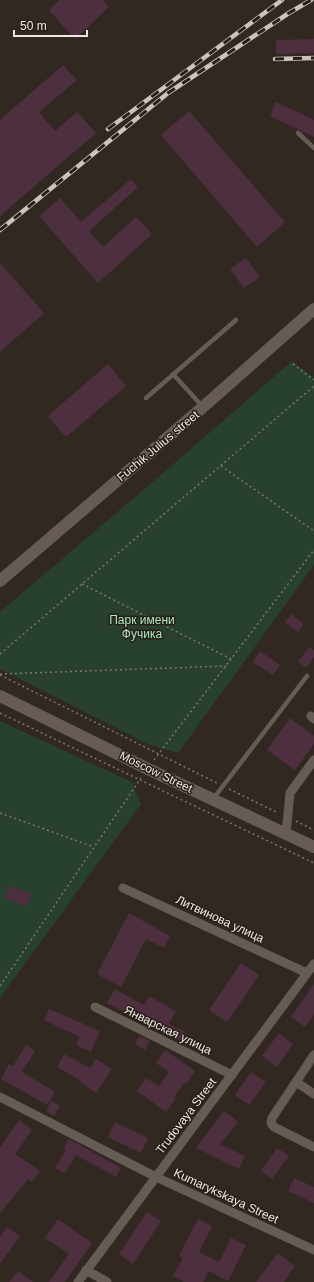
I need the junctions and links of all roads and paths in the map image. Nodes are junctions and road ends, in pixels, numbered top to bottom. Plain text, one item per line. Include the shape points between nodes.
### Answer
1 (298, 133) dead end
2 (314, 148) edge
3 (314, 309) edge
4 (236, 320) dead end
5 (293, 364) dead end
6 (174, 374) junction
7 (314, 380) edge
8 (314, 386) edge
9 (146, 398) dead end
10 (203, 407) junction
11 (221, 466) junction
12 (314, 531) edge
13 (314, 550) edge
14 (0, 581) edge
15 (82, 584) junction
16 (0, 654) edge
17 (231, 659) junction
18 (226, 666) junction
19 (0, 675) edge
20 (307, 676) dead end
21 (0, 696) edge
22 (0, 713) edge
23 (159, 754) junction
24 (314, 760) edge
25 (148, 769) junction
26 (139, 780) junction
27 (223, 786) junction
28 (213, 799) junction
29 (0, 813) edge
30 (288, 818) junction
31 (314, 830) edge
32 (286, 834) junction
33 (94, 847) junction
34 (314, 847) edge
35 (314, 863) edge
36 (123, 888) dead end
37 (314, 964) edge
38 (308, 973) junction
39 (0, 986) edge
40 (95, 1007) dead end
41 (314, 1055) edge
42 (232, 1075) junction
43 (296, 1082) junction
44 (314, 1094) edge
45 (0, 1097) edge
46 (314, 1148) edge
47 (156, 1177) junction
48 (314, 1250) edge
49 (86, 1270) junction
50 (78, 1282) edge
51 (107, 1282) edge

1 - 2 lane
3 - 10 street, Fuchik Julius street
4 - 6 lane
5 - 7 path
6 - 9 lane
6 - 10 lane
8 - 11 path
10 - 14 street, Fuchik Julius street
11 - 12 path
11 - 15 path
13 - 17 path
15 - 16 path
15 - 17 path
17 - 18 path
18 - 19 path
18 - 23 path
19 - 23 path
20 - 27 lane
21 - 25 street, Moscow Street
22 - 26 path
23 - 25 path
23 - 27 path
24 - 30 street via 290,793
25 - 26 path
25 - 28 street, Moscow Street
26 - 33 path
26 - 35 path
27 - 28 lane
27 - 30 path
28 - 32 street, Moscow Street
29 - 33 path
30 - 31 path
30 - 32 street
32 - 34 street, Moscow Street
33 - 39 path
36 - 38 street, Литвинова улица
37 - 38 street, Trudovaya Street
38 - 42 street, Trudovaya Street
40 - 42 street, Январская улица
41 - 43 street
42 - 47 street, Trudovaya Street
43 - 44 street
43 - 46 street via 271,1123
45 - 47 street, Kumarykskaya Street
47 - 48 street, Kumarykskaya Street
47 - 49 street, Trudovaya Street
49 - 50 street, Trudovaya Street
49 - 51 street

